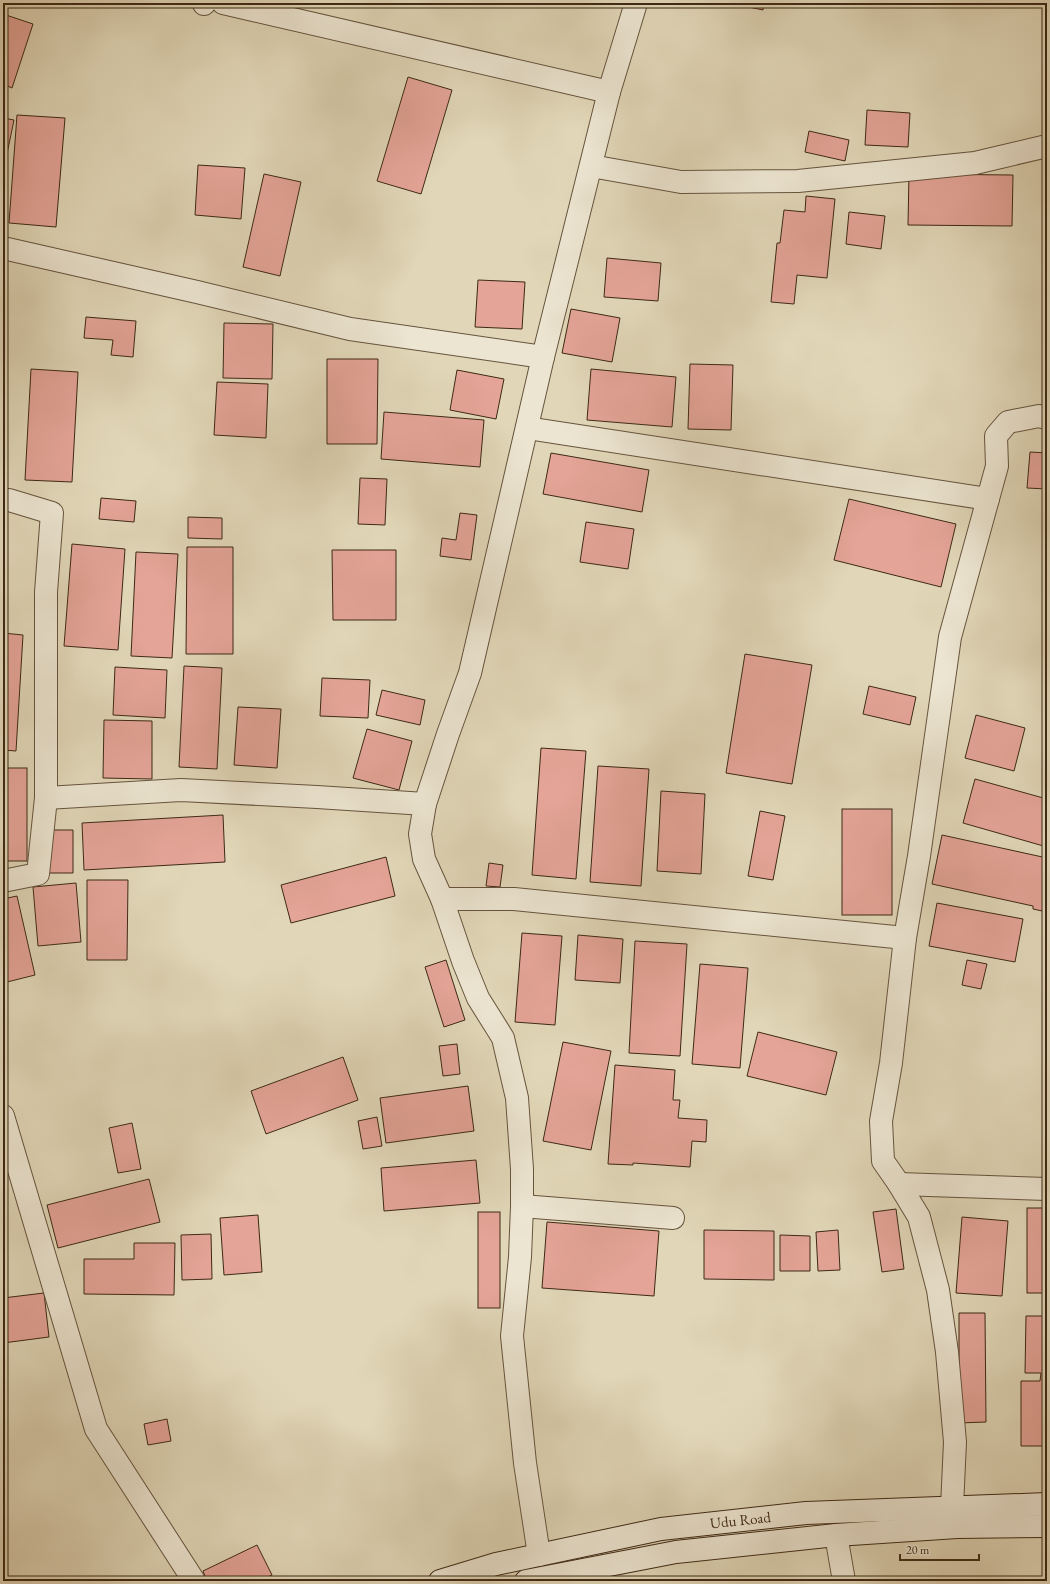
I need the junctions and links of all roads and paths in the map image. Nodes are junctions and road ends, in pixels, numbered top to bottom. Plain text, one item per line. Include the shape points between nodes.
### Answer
1 (636, 3) edge
2 (211, 4) edge
3 (609, 92) junction
4 (1047, 146) edge
5 (590, 166) junction
6 (3, 248) edge
7 (544, 357) junction
8 (1047, 418) edge
9 (527, 428) junction
10 (988, 499) junction
11 (3, 500) edge
12 (46, 798) junction
13 (425, 804) junction
14 (3, 880) edge
15 (442, 899) junction
16 (904, 938) junction
17 (3, 1116) edge
18 (900, 1184) junction
19 (1047, 1189) edge
20 (522, 1206) junction
21 (673, 1218) dead end
22 (1047, 1504) edge
23 (952, 1507) junction
24 (1047, 1526) edge
25 (836, 1535) junction
26 (538, 1555) junction
27 (194, 1581) edge
28 (440, 1581) edge
29 (526, 1581) edge
30 (844, 1581) edge

1 - 3 street
2 - 3 street
3 - 5 street
4 - 5 street via 975,164 798,181 681,182
5 - 7 street
6 - 7 street via 350,329
7 - 9 street
8 - 10 street via 1039,416 1008,422 996,436 998,466
9 - 10 street
9 - 13 street via 470,673
10 - 16 street via 950,637 919,856
11 - 12 street via 52,513 46,592
12 - 13 street via 181,790
12 - 14 street via 38,874
13 - 15 street via 420,834 424,859
15 - 16 street via 514,899
15 - 20 street via 478,998 503,1038 517,1098
16 - 18 street via 891,1063 881,1121 883,1161
17 - 27 street via 96,1429
18 - 19 street
18 - 23 street via 919,1217 938,1290 947,1352 955,1442
20 - 21 street
20 - 26 street via 512,1336 525,1463
22 - 23 street, Udu Road
23 - 26 street, Udu Road via 806,1513 744,1519 661,1529
24 - 25 street, Udu Road via 957,1527
25 - 29 street, Udu Road via 676,1552
25 - 30 street
26 - 28 street, Udu Road via 496,1564

